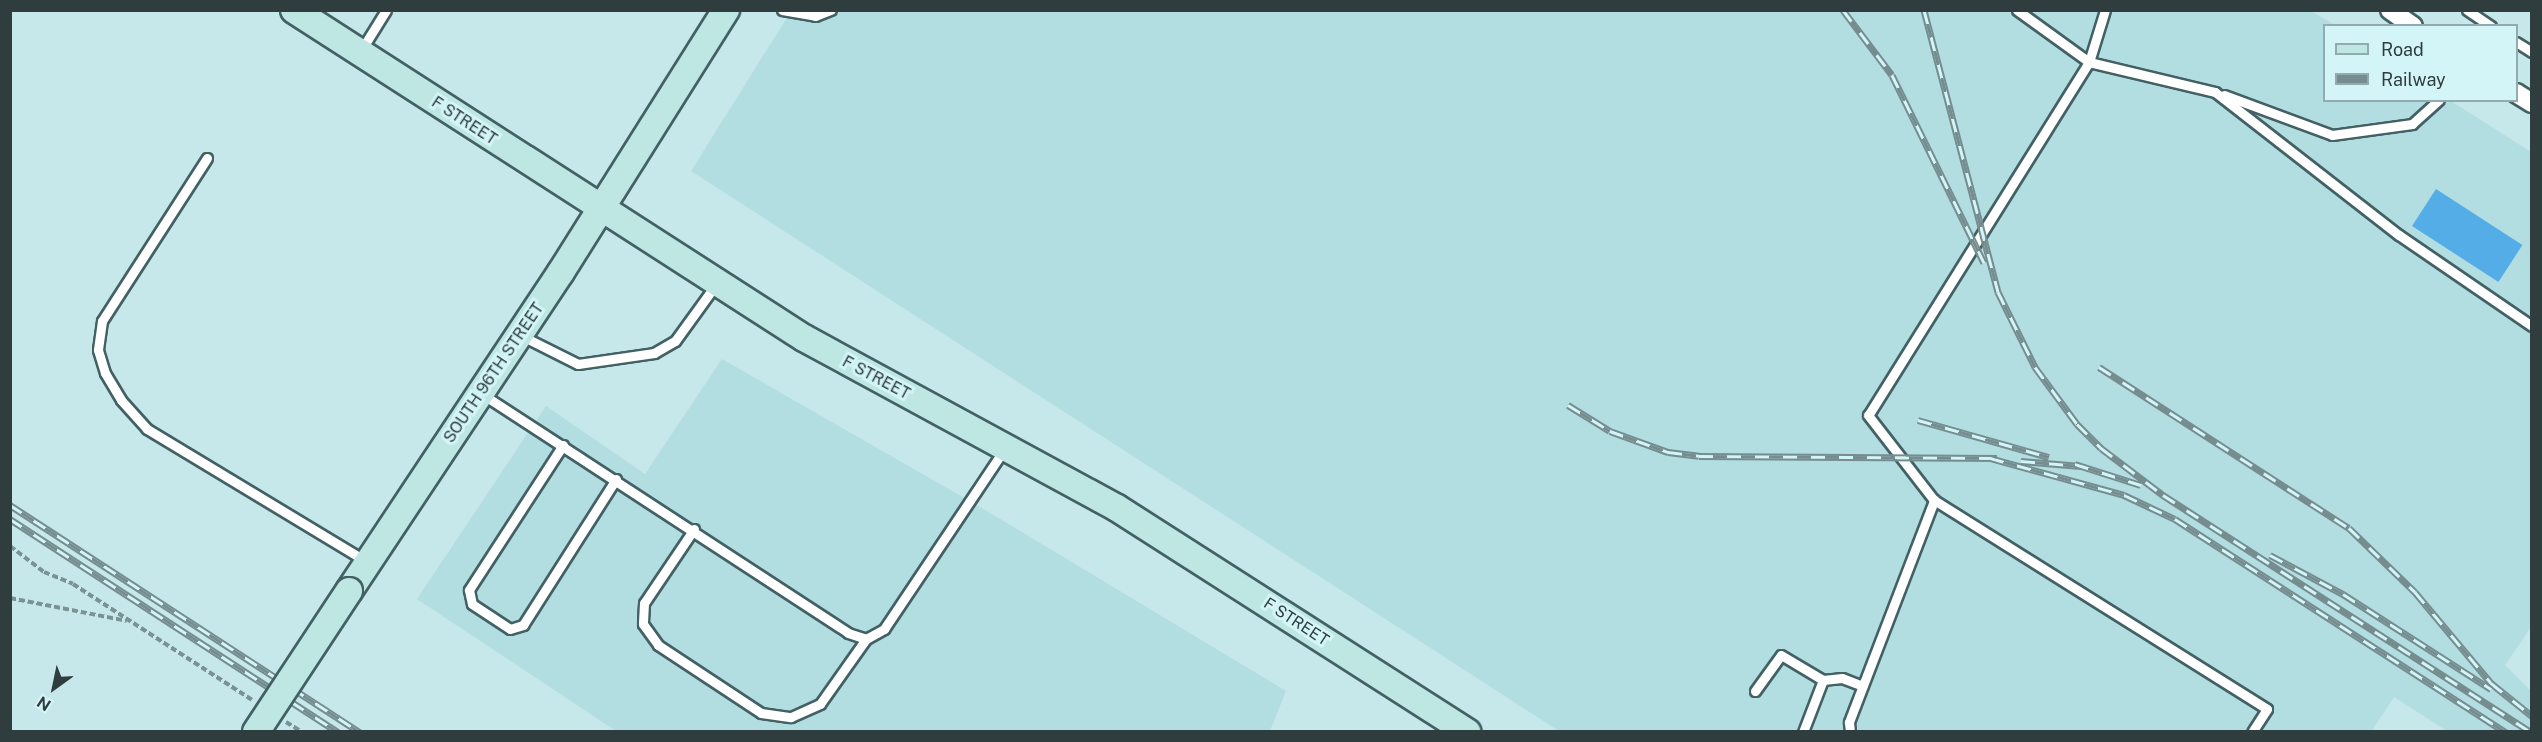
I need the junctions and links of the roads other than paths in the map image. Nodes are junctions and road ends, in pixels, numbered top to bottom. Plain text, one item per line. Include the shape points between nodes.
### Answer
1 (294, 10) edge
2 (386, 10) edge
3 (726, 10) edge
4 (782, 10) edge
5 (831, 10) edge
6 (2017, 10) edge
7 (2104, 10) edge
8 (2390, 10) edge
9 (2467, 10) edge
10 (2410, 24) edge
11 (2488, 24) edge
12 (2518, 43) edge
13 (2532, 52) edge
14 (359, 53) junction
15 (2089, 62) junction
16 (2215, 92) junction
17 (2518, 94) edge
18 (2437, 102) edge
19 (2532, 103) edge
20 (207, 158) dead end
21 (601, 209) junction
22 (717, 283) junction
23 (2532, 326) edge
24 (519, 335) junction
25 (481, 393) junction
26 (563, 445) junction
27 (1006, 446) junction
28 (616, 479) junction
29 (1934, 500) junction
30 (694, 529) junction
31 (368, 562) junction
32 (866, 639) junction
33 (1823, 680) junction
34 (1863, 686) junction
35 (1755, 691) dead end
36 (256, 732) edge
37 (1467, 732) edge
38 (1803, 732) edge
39 (1850, 732) edge
40 (2252, 732) edge

1 - 14 street, F STREET
2 - 14 lane
3 - 21 street, SOUTH 96TH STREET
4 - 5 lane via 815,16
6 - 15 lane
7 - 15 lane
8 - 10 street
9 - 11 lane
12 - 13 lane
14 - 21 street, F STREET
15 - 16 lane
15 - 29 lane via 1868,415
16 - 18 lane via 2332,135 2412,124
16 - 23 lane via 2399,235
17 - 19 street
20 - 31 lane via 102,321 98,350 105,373 121,400 147,429
21 - 22 street, F STREET
21 - 24 street, SOUTH 96TH STREET
22 - 24 lane via 675,341 654,353 578,364
22 - 27 street, F STREET via 869,375
24 - 25 street, SOUTH 96TH STREET
25 - 26 lane
25 - 31 street, SOUTH 96TH STREET
26 - 28 lane
26 - 28 lane via 469,590 472,604 510,629 523,625
27 - 32 lane via 884,629
27 - 37 street, F STREET via 1118,508
28 - 30 lane
29 - 34 lane
29 - 40 lane via 2267,709
30 - 32 lane via 848,633
30 - 32 lane via 644,603 643,624 658,645 761,713 791,717 820,704
31 - 36 street, SOUTH 96TH STREET, bridge
33 - 34 lane via 1842,678
33 - 35 lane via 1781,655
33 - 38 lane
34 - 39 lane

